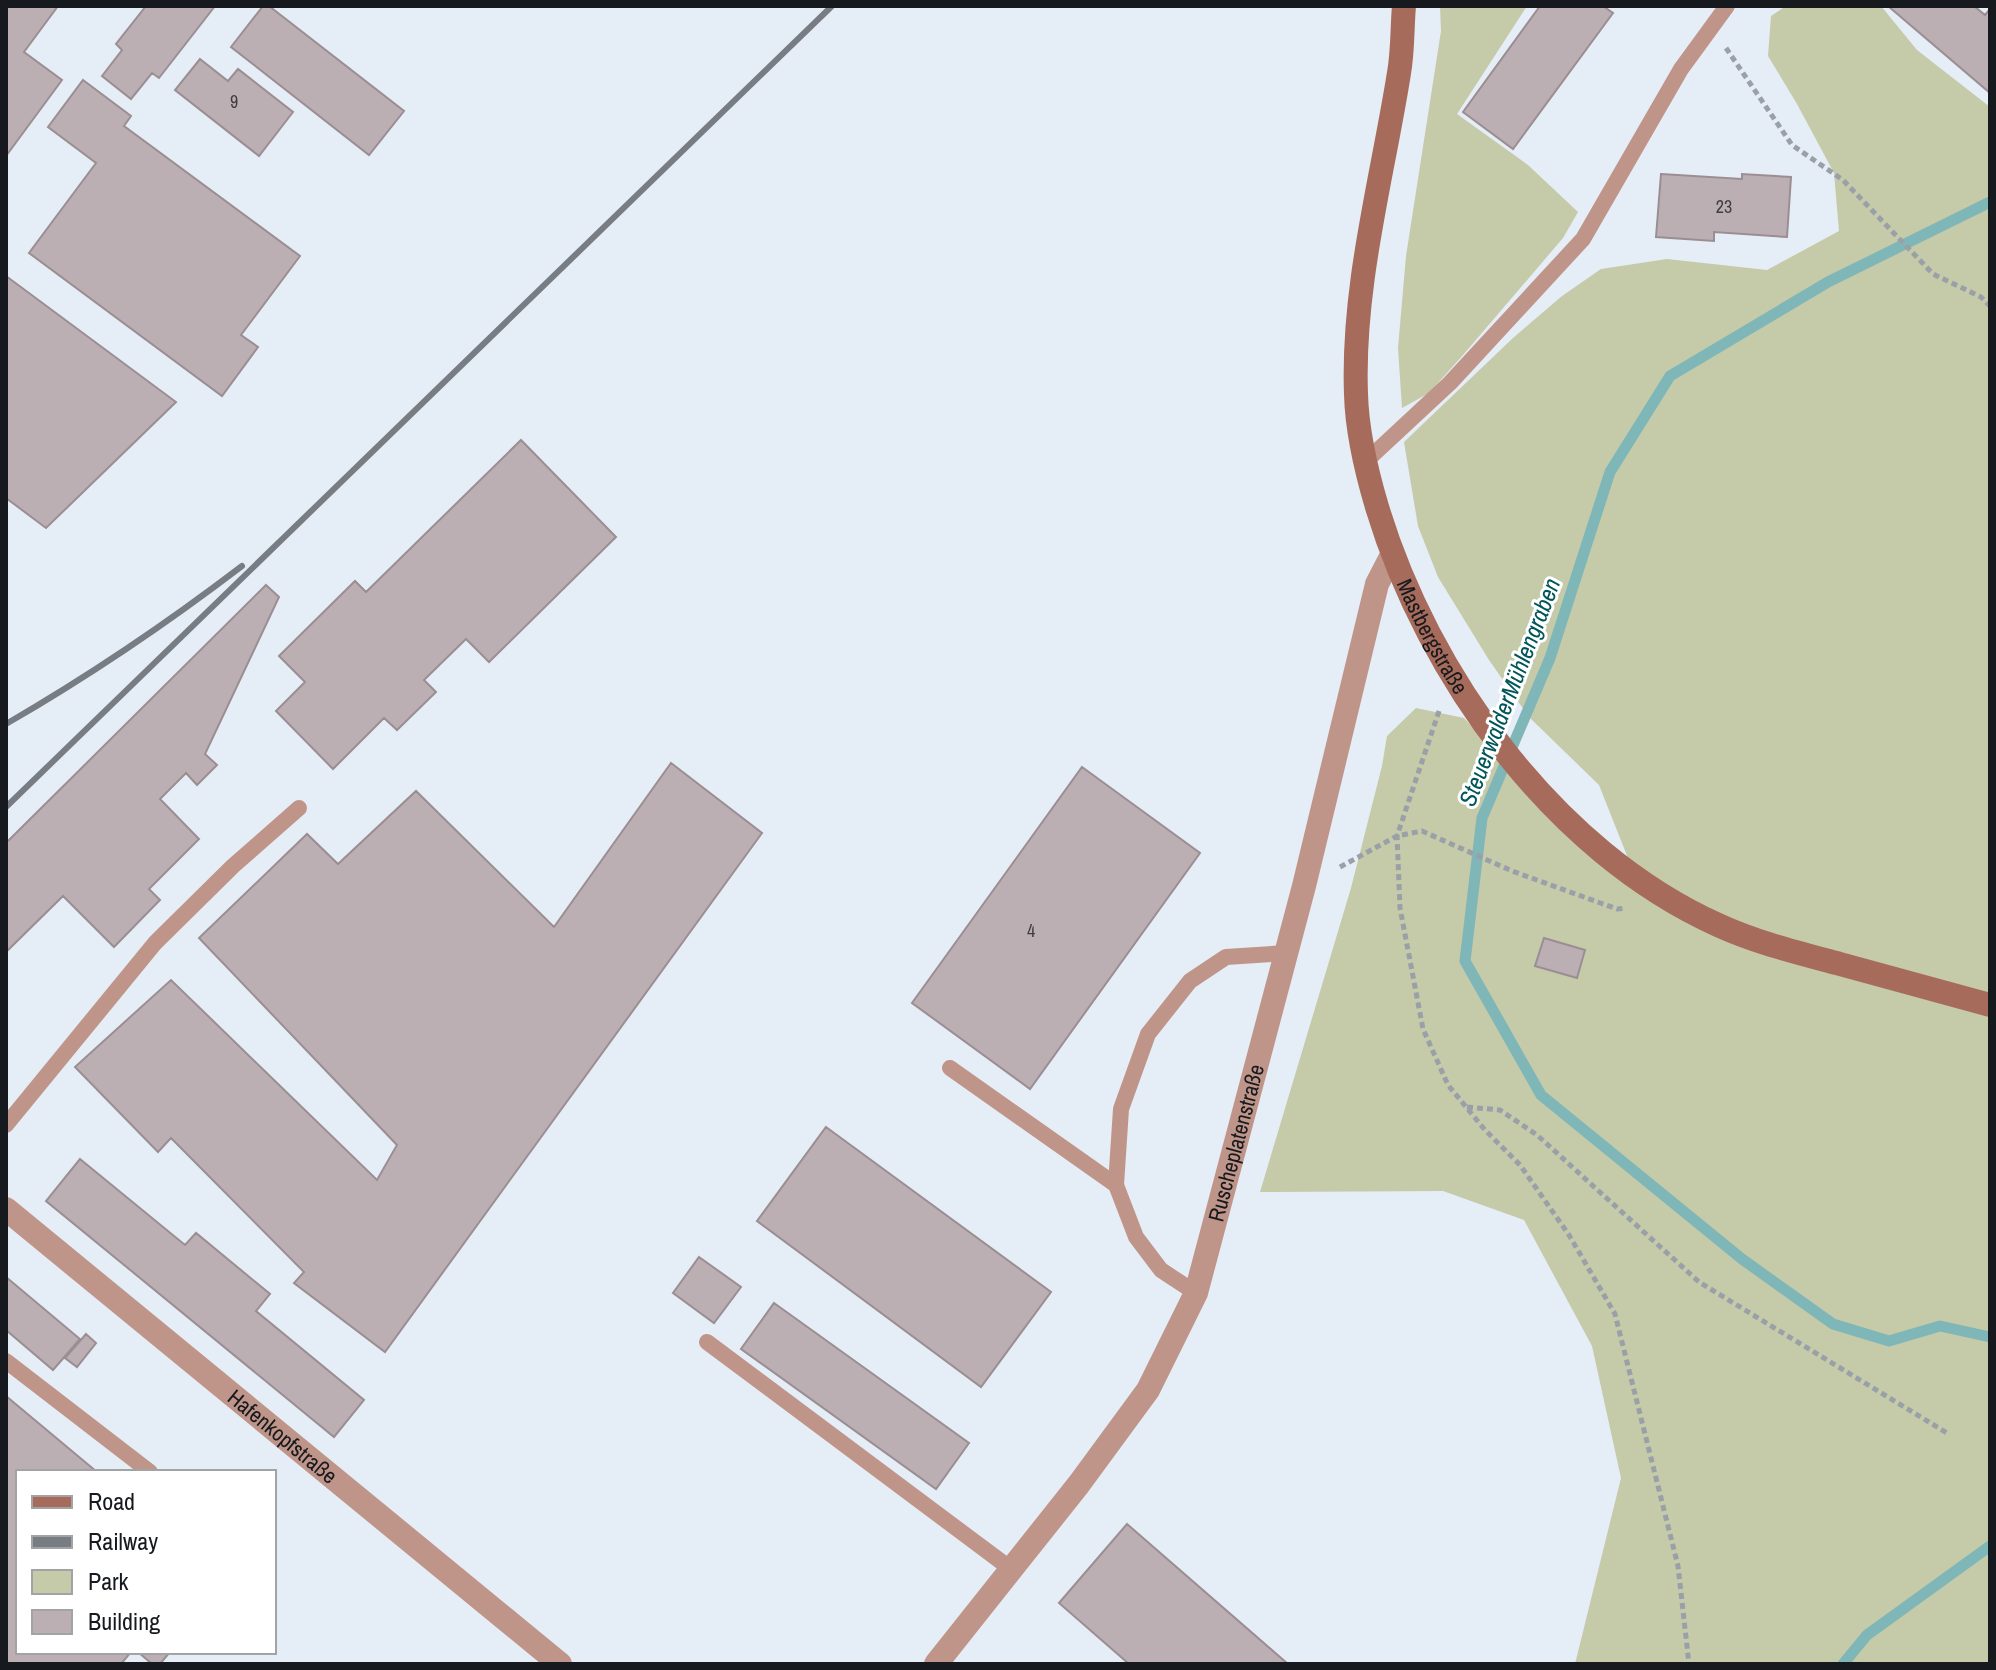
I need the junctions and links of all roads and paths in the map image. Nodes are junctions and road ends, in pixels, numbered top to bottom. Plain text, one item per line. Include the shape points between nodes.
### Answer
1 (1404, 6) edge
2 (1727, 6) edge
3 (1712, 27) junction
4 (1990, 306) edge
5 (1364, 463) junction
6 (1392, 555) junction
7 (1452, 672) junction
8 (299, 808) dead end
9 (1397, 836) junction
10 (1304, 886) junction
11 (1671, 901) junction
12 (1286, 953) junction
13 (1990, 1005) edge
14 (950, 1068) dead end
15 (1466, 1107) junction
16 (6, 1125) edge
17 (1116, 1185) junction
18 (6, 1209) edge
19 (1196, 1293) junction
20 (707, 1342) dead end
21 (6, 1361) edge
22 (1947, 1433) dead end
23 (147, 1470) edge
24 (1011, 1569) junction
25 (560, 1664) edge
26 (936, 1664) edge
27 (1689, 1664) edge

1 - 5 main road, Mastbergstraße via 1400,71 1358,322 1356,396
2 - 3 lane
3 - 4 path via 1792,145 1843,180 1933,274
3 - 5 lane via 1681,69 1583,239 1450,383
5 - 6 main road, Mastbergstraße
6 - 7 main road, Mastbergstraße
6 - 10 street, Ruscheplatenstraße via 1377,584
7 - 9 path
7 - 11 main road, Mastbergstraße via 1482,721 1535,787 1594,845
8 - 16 lane via 155,943
9 - 10 path
9 - 11 path via 1422,831 1617,909
9 - 15 path via 1400,908 1423,1029 1448,1085
10 - 12 street, Ruscheplatenstraße
11 - 13 main road, Mastbergstraße via 1782,949
12 - 17 lane via 1226,957 1190,981 1148,1034 1121,1109
12 - 19 street, Ruscheplatenstraße
14 - 17 lane
15 - 22 path via 1500,1110 1699,1282
15 - 27 path via 1520,1165 1615,1314 1678,1566
17 - 19 lane via 1144,1248 1161,1270
18 - 25 street, Hafenkopfstraße
19 - 24 street, Ruscheplatenstraße via 1148,1390
20 - 24 lane
21 - 23 lane
24 - 26 street, Ruscheplatenstraße

